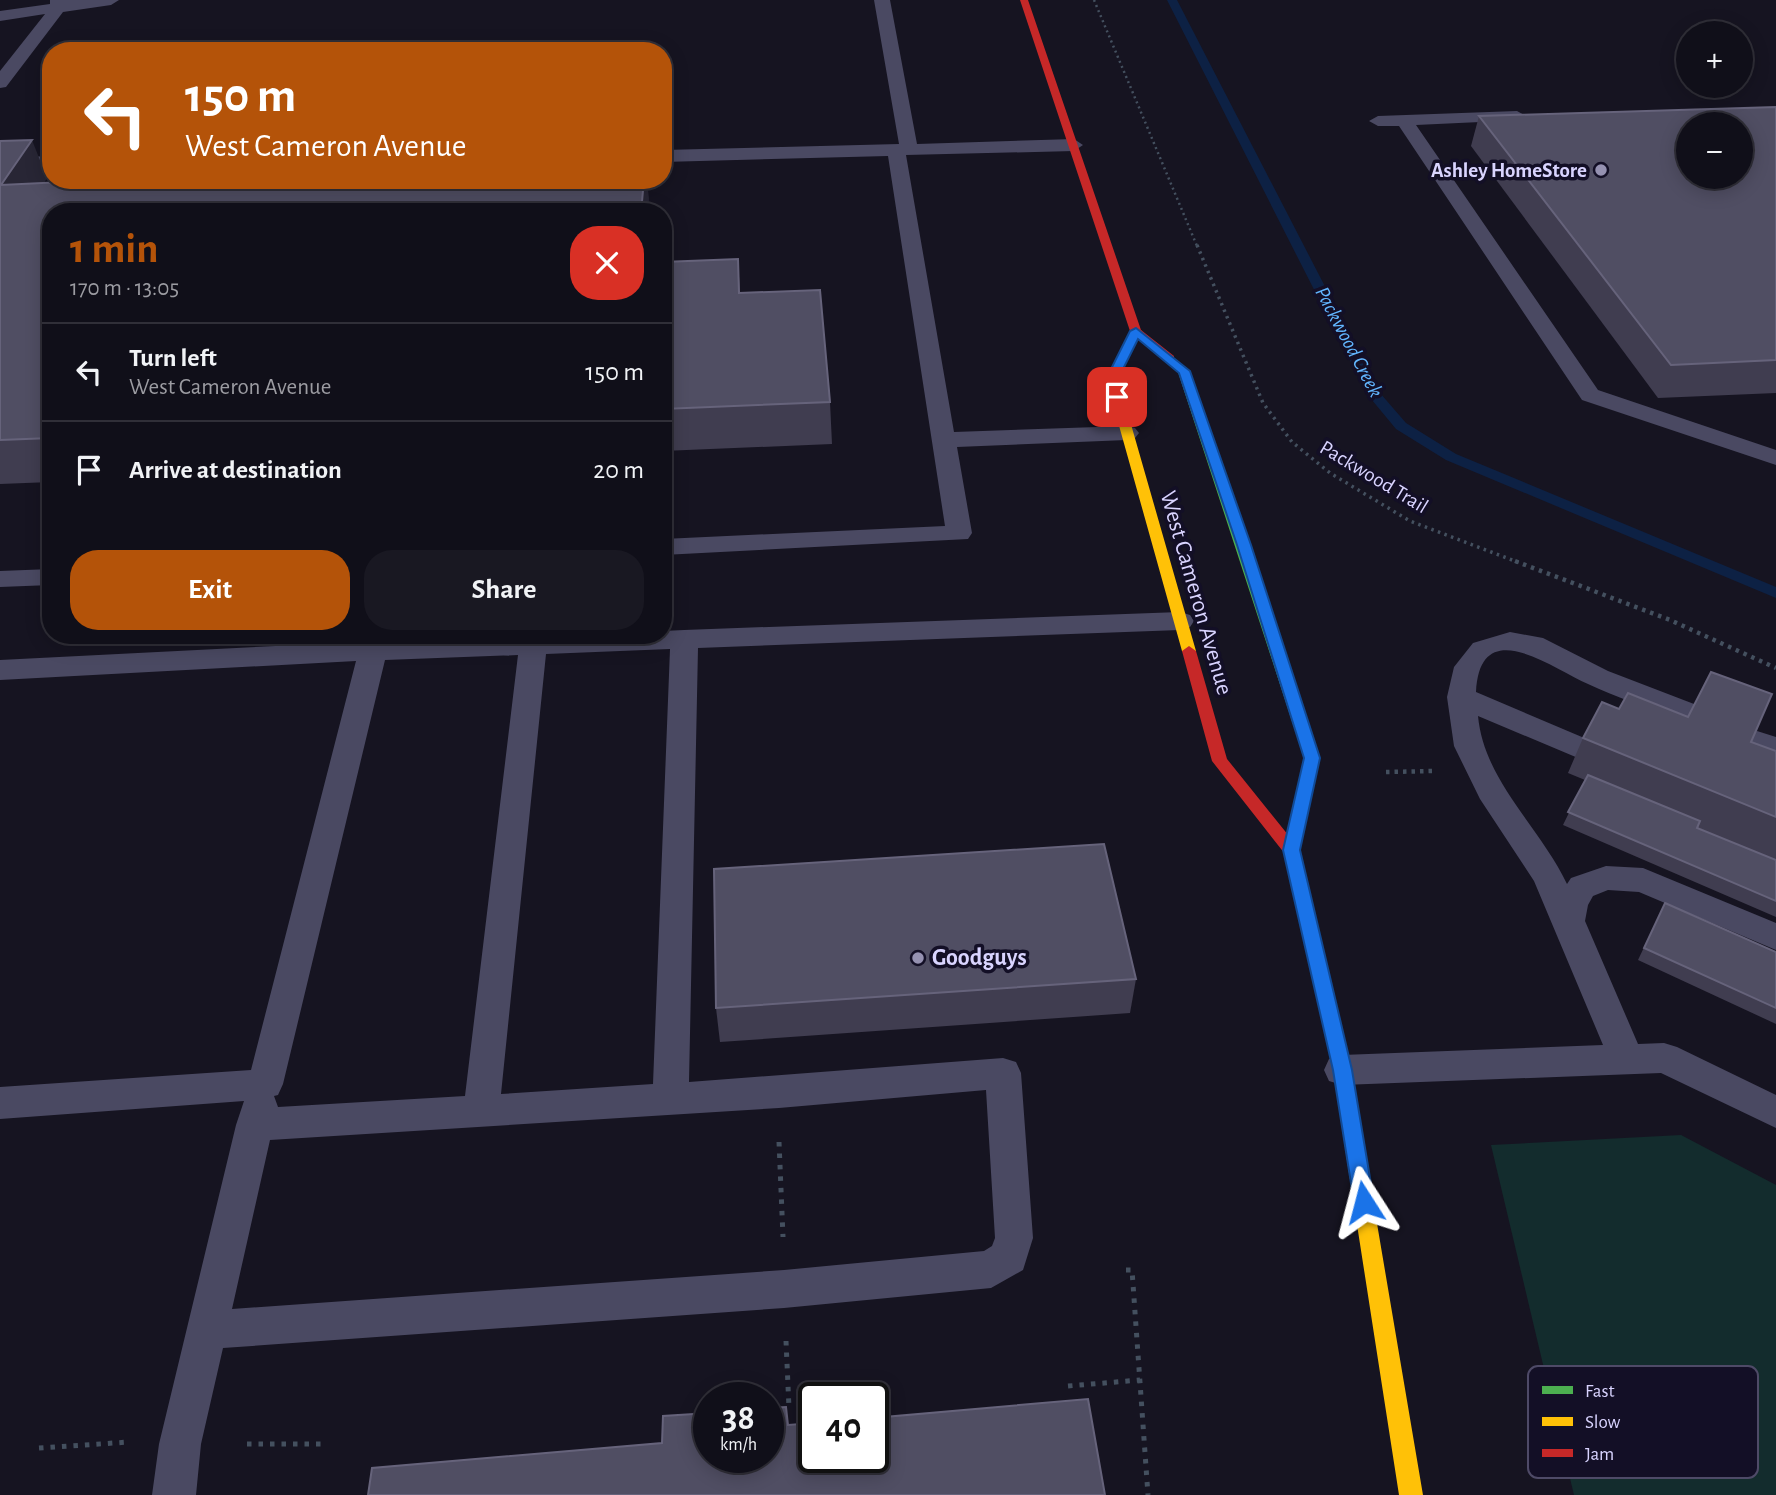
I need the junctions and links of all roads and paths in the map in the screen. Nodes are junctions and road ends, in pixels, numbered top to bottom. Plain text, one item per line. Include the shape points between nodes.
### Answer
1 (111, 0) edge
2 (882, 0) edge
3 (1024, 0) edge
4 (1094, 0) edge
5 (58, 4) edge
6 (0, 16) edge
7 (0, 83) edge
8 (1530, 116) edge
9 (1404, 120) junction
10 (1377, 121) dead end
11 (1074, 145) junction
12 (903, 150) junction
13 (672, 156) edge
14 (42, 162) edge
15 (0, 163) edge
16 (1136, 331) junction
17 (1127, 433) junction
18 (946, 440) junction
19 (1776, 457) edge
20 (672, 547) edge
21 (42, 577) edge
22 (0, 579) edge
23 (1180, 621) junction
24 (672, 639) edge
25 (684, 639) junction
26 (558, 644) edge
27 (533, 645) junction
28 (373, 651) junction
29 (1776, 668) edge
30 (0, 670) edge
31 (1461, 697) junction
32 (1680, 718) edge
33 (1578, 747) dead end
34 (1291, 850) junction
35 (1568, 925) junction
36 (1776, 937) edge
37 (1627, 1060) junction
38 (1342, 1070) junction
39 (265, 1084) junction
40 (671, 1098) junction
41 (0, 1102) edge
42 (481, 1111) junction
43 (1776, 1112) edge
44 (254, 1125) junction
45 (779, 1142) dead end
46 (782, 1237) dead end
47 (1126, 1270) dead end
48 (206, 1331) junction
49 (786, 1341) dead end
50 (1140, 1380) junction
51 (1068, 1386) dead end
52 (789, 1408) edge
53 (133, 1441) dead end
54 (247, 1444) dead end
55 (322, 1444) dead end
56 (39, 1448) dead end
57 (174, 1495) edge
58 (1148, 1495) edge
59 (1411, 1495) edge

1 - 5 lane
2 - 12 lane
3 - 11 street
4 - 29 path, Packwood Trail via 1263,403 1292,442 1330,473 1410,521 1670,620
5 - 6 lane
5 - 7 lane
8 - 9 lane
9 - 10 lane
9 - 19 lane via 1590,396
11 - 12 lane
11 - 16 street
12 - 13 lane
12 - 18 lane
14 - 15 lane
16 - 17 street, West Cameron Avenue via 1112,379
16 - 34 street, West Cameron Avenue via 1184,371 1312,758
17 - 18 lane
17 - 23 street, West Cameron Avenue
18 - 20 lane via 959,533
21 - 22 lane
23 - 25 lane
23 - 34 street, West Cameron Avenue via 1220,761
24 - 25 lane
25 - 40 lane
26 - 27 lane
27 - 28 lane
27 - 42 lane
28 - 30 lane
28 - 39 lane
31 - 32 lane via 1467,666 1481,649 1499,642 1536,645 1585,671 1607,693
31 - 33 lane
31 - 35 lane via 1466,739 1477,770 1548,878
34 - 38 street, West Cameron Avenue
35 - 36 lane via 1572,904 1582,887 1606,878 1643,880
35 - 37 lane
37 - 38 lane
37 - 43 lane via 1664,1058
38 - 59 street, West Cameron Avenue
39 - 41 lane
39 - 44 lane
40 - 42 lane
40 - 48 lane via 1003,1073 1014,1238 1009,1257 991,1269 784,1289
42 - 44 lane
44 - 48 lane
45 - 46 path
47 - 50 path via 1132,1270
48 - 57 lane via 180,1444
49 - 52 path
50 - 51 path
50 - 58 path
53 - 56 path
54 - 55 path

